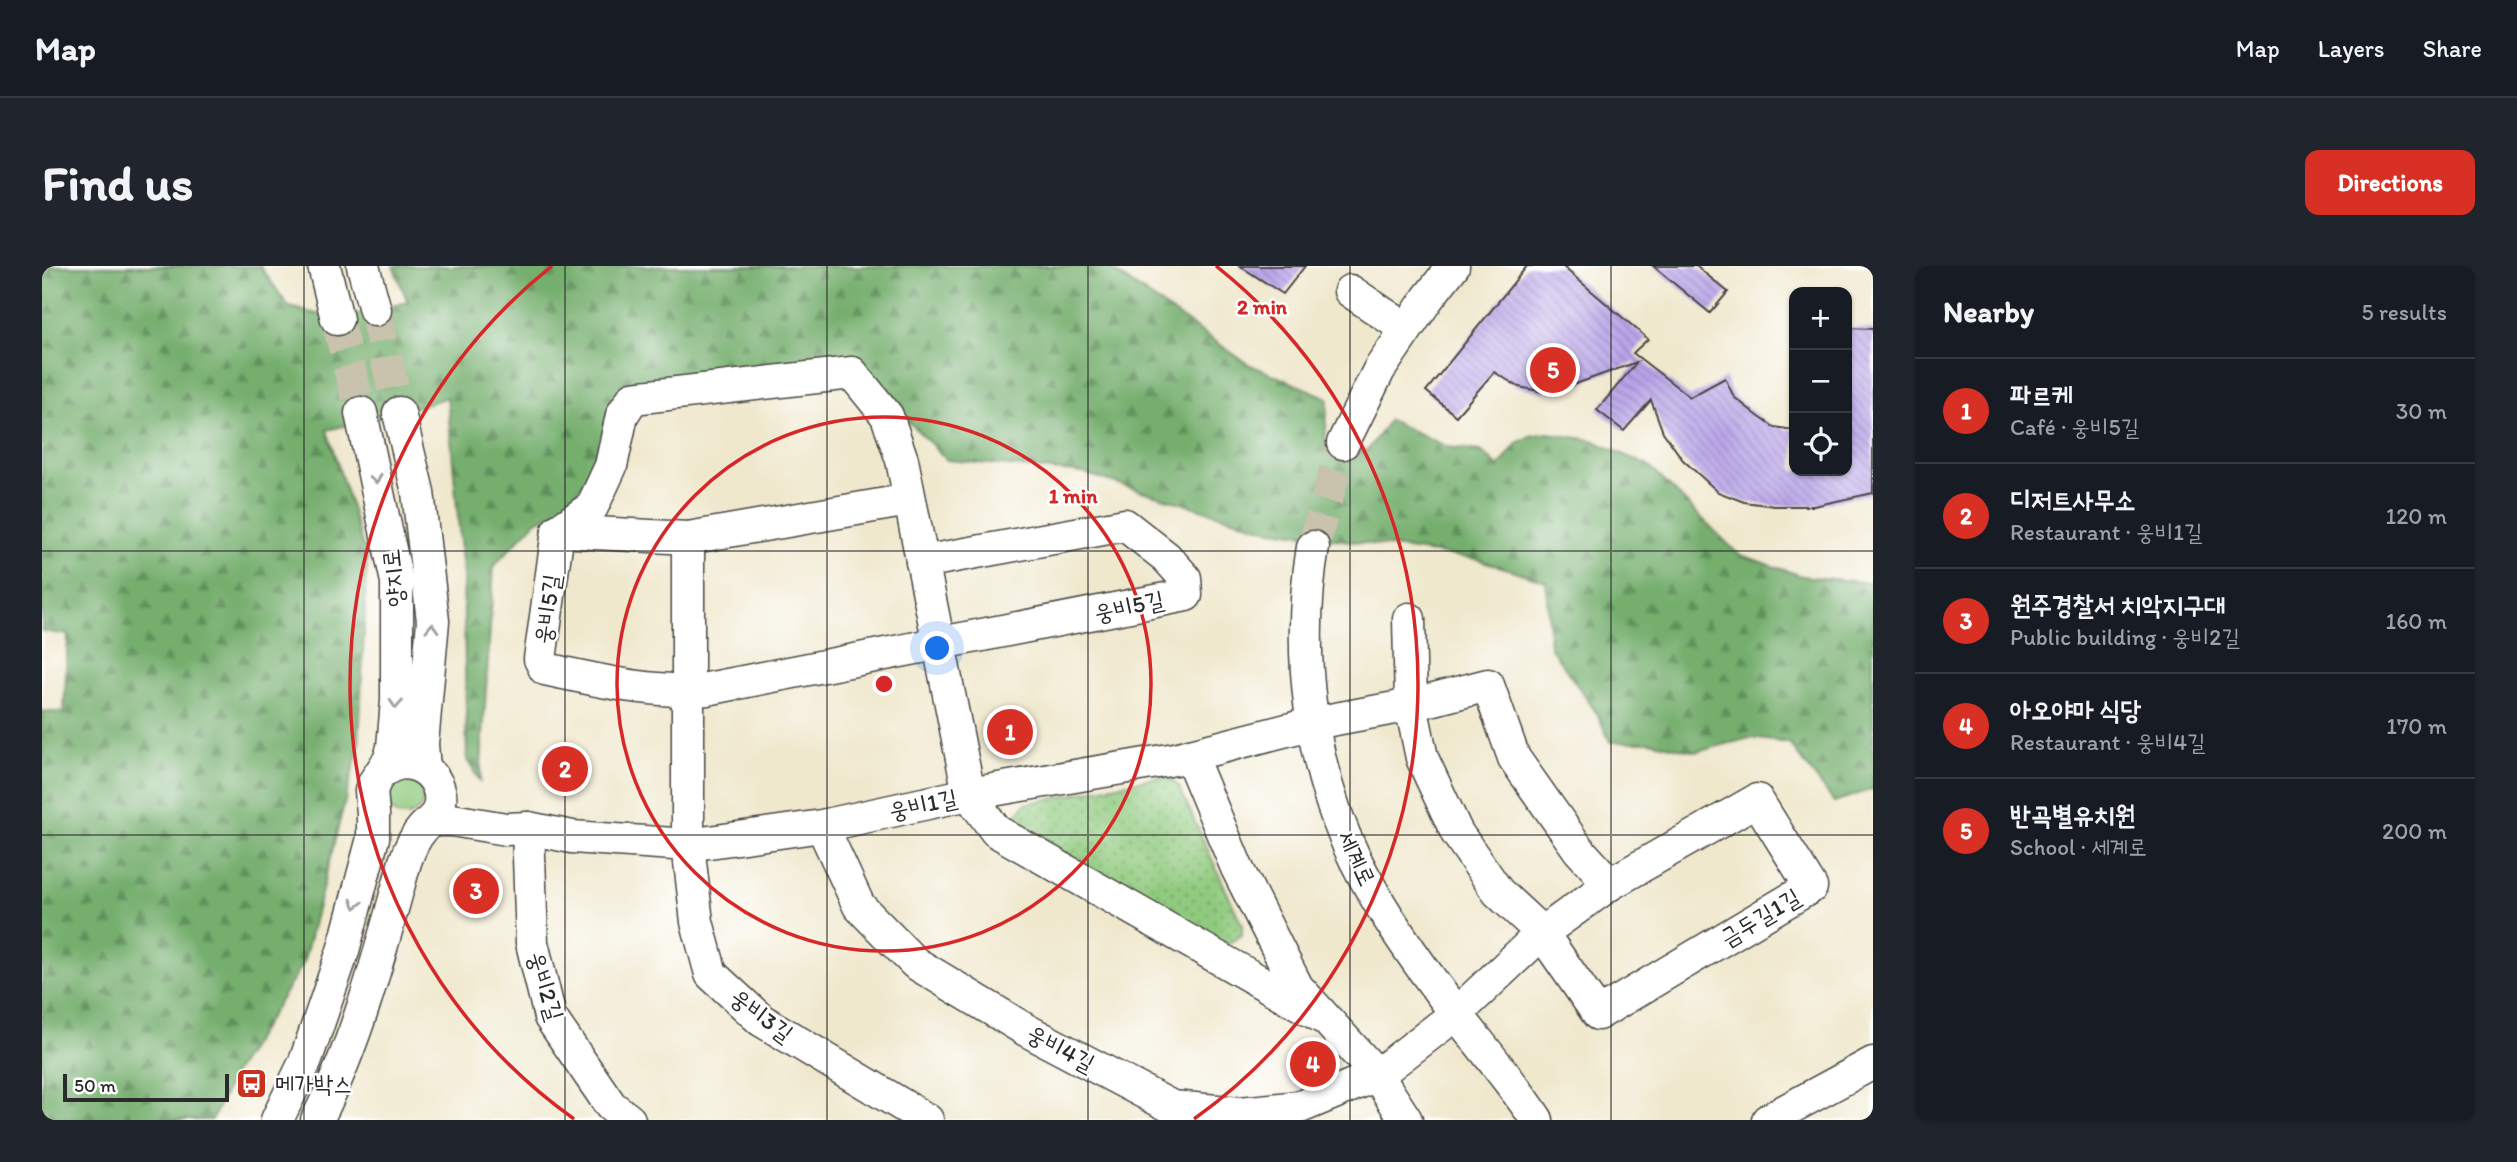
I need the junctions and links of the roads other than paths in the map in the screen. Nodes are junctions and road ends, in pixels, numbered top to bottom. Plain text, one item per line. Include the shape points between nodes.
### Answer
1 (324, 266) edge
2 (363, 266) edge
3 (1453, 266) edge
4 (1350, 291) dead end
5 (375, 310) tunnel mouth
6 (337, 319) tunnel mouth
7 (1406, 329) junction
8 (361, 413) tunnel mouth
9 (399, 413) tunnel mouth
10 (1343, 443) tunnel mouth
11 (909, 500) junction
12 (558, 531) junction
13 (688, 538) junction
14 (1313, 547) tunnel mouth
15 (922, 562) junction
16 (1409, 619) dead end
17 (941, 645) junction
18 (689, 691) junction
19 (1411, 705) junction
20 (1314, 723) junction
21 (1190, 755) junction
22 (405, 758) junction
23 (969, 794) junction
24 (427, 823) junction
25 (373, 825) junction
26 (822, 826) junction
27 (528, 828) junction
28 (688, 845) junction
29 (1610, 884) junction
30 (1256, 905) junction
31 (389, 914) junction
32 (1542, 933) junction
33 (1212, 954) junction
34 (1456, 1014) junction
35 (1322, 1017) junction
36 (1873, 1063) edge
37 (1377, 1075) junction
38 (1788, 1115) edge
39 (277, 1120) edge
40 (317, 1120) edge
41 (327, 1120) edge
42 (629, 1120) edge
43 (927, 1120) edge
44 (1406, 1120) edge
45 (1536, 1120) edge

1 - 6 street
2 - 5 street
3 - 7 street
4 - 7 street
7 - 10 street via 1379,370
8 -> 22 street, 양지로 via 397,582 397,701
22 -> 9 street, 양지로 via 433,621 418,492
11 - 12 street via 887,416 852,373 633,398 622,415 611,466 592,507
11 - 13 street
11 - 15 street
12 - 13 street
12 - 18 street, 웅비5길 via 540,659 545,669 626,686
13 - 18 street
14 - 20 street, 세계로 via 1305,611
15 - 17 street
15 - 17 street, 웅비5길 via 1125,525 1185,578 1186,594
16 - 19 street, 금두길1길
17 - 18 street, 웅비5길
17 - 23 street
18 - 28 street
19 - 20 street
19 - 29 street via 1488,685 1514,758 1579,850
19 - 32 street, 금두길1길 via 1422,758 1457,833 1498,892
20 - 21 street, 웅비1길
20 - 34 street, 세계로 via 1325,778 1354,857 1404,942
21 - 23 street, 웅비1길
21 - 30 street
22 - 24 street via 433,776 439,787
22 - 25 street via 375,781 371,791
23 - 26 street, 웅비1길
23 - 33 street via 996,831
24 - 25 street via 412,832 389,829 380,822
24 - 27 street, 웅비1길 via 452,820
24 - 31 street
25 -> 39 street via 343,951 305,1062
26 - 28 street, 웅비1길
26 - 37 street, 웅비4길 via 859,906 915,963 1026,1030 1172,1107 1240,1114 1300,1107
27 - 28 street, 웅비1길 via 572,837
27 - 42 street, 웅비2길 via 532,943 550,1017 611,1106
28 - 43 street, 웅비3길 via 697,922 712,974 761,1020
29 - 32 street, 금두길1길
29 - 32 street, 금두길1길 via 1757,800 1811,887 1598,1014
30 - 33 street via 1256,941 1242,951
30 - 35 street via 1297,987
31 - 40 street via 336,1083
31 - 41 street via 385,961 344,1089
32 - 34 street, 금두길1길
33 - 35 street
34 - 37 street, 웅비4길
34 - 45 street, 세계로
35 - 37 street
36 - 38 street
37 - 44 street

